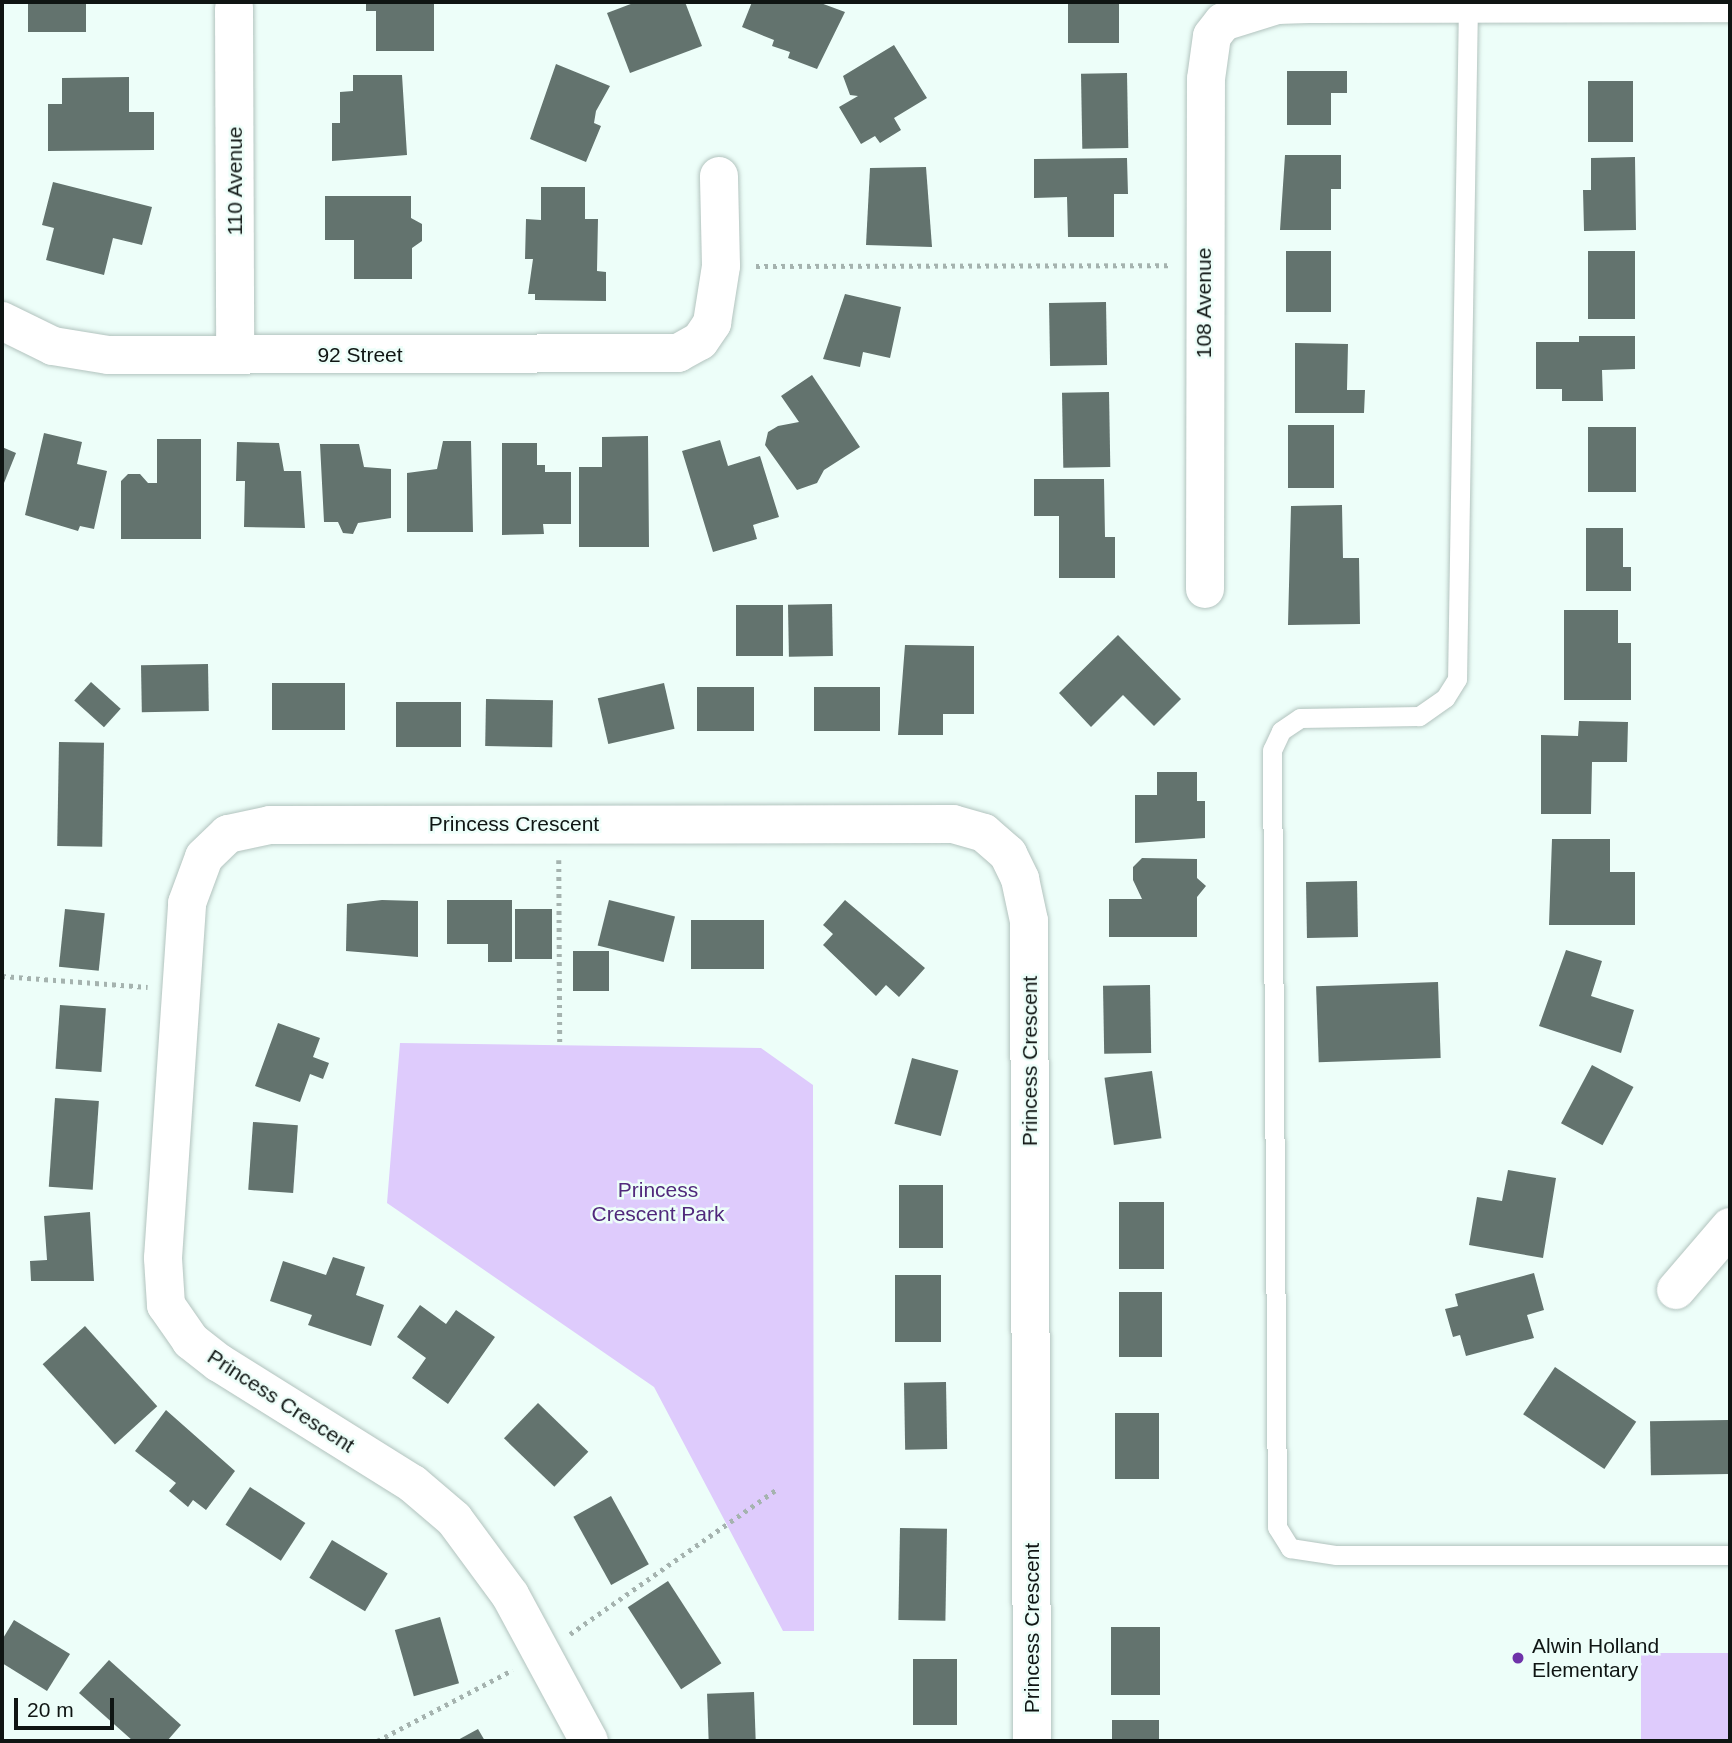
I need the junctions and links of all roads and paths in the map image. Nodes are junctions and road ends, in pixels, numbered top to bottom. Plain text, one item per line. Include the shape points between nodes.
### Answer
1 (1730, 3) edge
2 (1468, 4) junction
3 (234, 8) dead end
4 (719, 176) dead end
5 (1204, 264) junction
6 (721, 266) junction
7 (2, 321) edge
8 (235, 354) junction
9 (1205, 589) dead end
10 (559, 824) junction
11 (2, 976) edge
12 (182, 989) junction
13 (560, 1046) dead end
14 (1730, 1227) edge
15 (1676, 1290) dead end
16 (776, 1490) dead end
17 (1730, 1555) edge
18 (543, 1654) junction
19 (377, 1741) edge
20 (589, 1741) edge
21 (1031, 1741) edge

1 - 2 street
2 - 5 street, 108 Avenue via 1277,5 1223,22 1213,36 1206,79
2 - 17 lane via 1457,679 1445,698 1419,716 1300,718 1281,731 1272,750 1277,1527 1290,1548 1336,1555
3 - 8 street, 110 Avenue
4 - 6 street
5 - 6 path
5 - 9 street, 108 Avenue
6 - 8 street, 92 Street via 712,323 701,341 678,353 649,357
7 - 8 street, 92 Street via 53,346 108,355
10 - 12 street, Princess Crescent via 270,825 228,834 204,857 187,903
10 - 13 path
10 - 21 street, Princess Crescent via 953,824 984,833 1008,854 1020,879 1029,921
11 - 12 path
12 - 18 street, Princess Crescent via 163,1258 166,1305 191,1341 219,1363 414,1484 454,1519 484,1553
14 - 15 street
16 - 18 path
18 - 19 path
18 - 20 street, Princess Crescent

